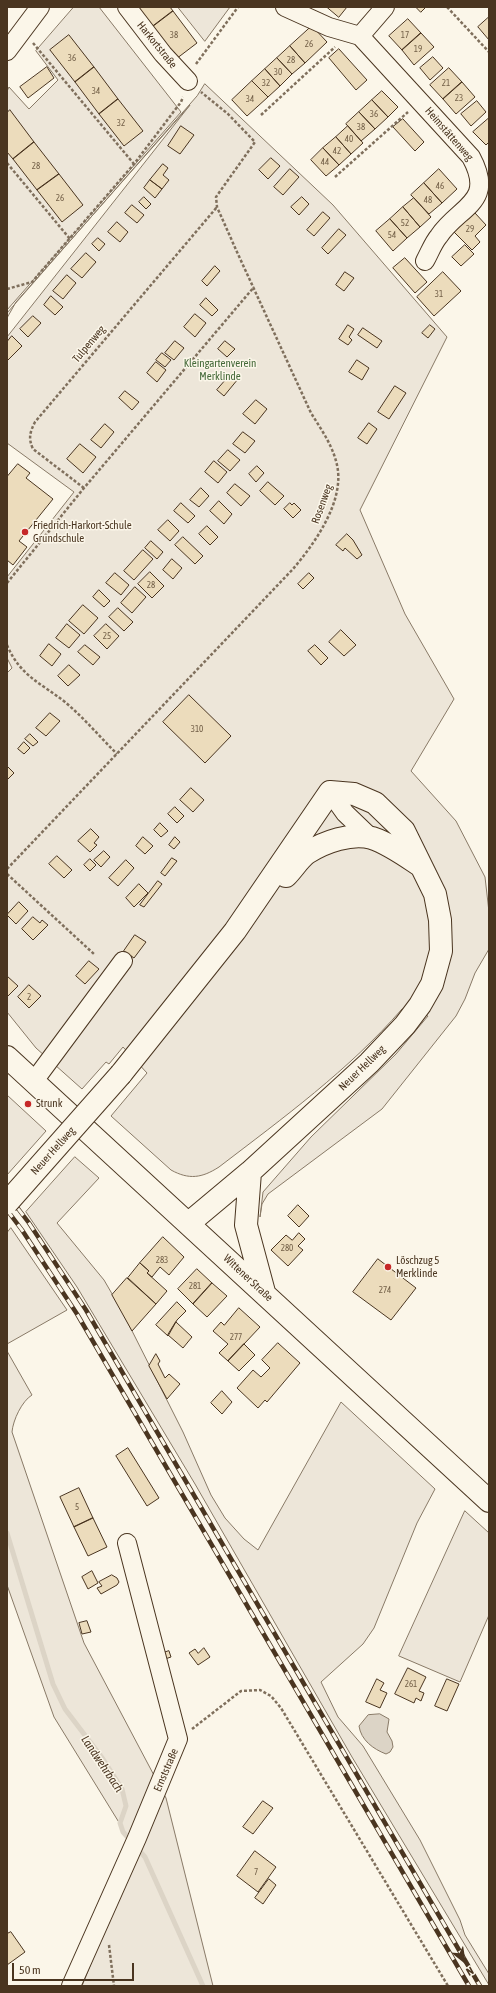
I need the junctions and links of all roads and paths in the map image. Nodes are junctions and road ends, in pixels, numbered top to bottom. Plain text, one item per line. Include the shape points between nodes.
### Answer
1 (40, 7) edge
2 (127, 7) edge
3 (238, 7) edge
4 (285, 7) edge
5 (385, 7) edge
6 (447, 7) edge
7 (22, 30) junction
8 (355, 34) junction
9 (7, 51) edge
10 (489, 52) edge
11 (188, 81) junction
12 (420, 101) junction
13 (261, 115) dead end
14 (7, 163) edge
15 (134, 164) junction
16 (335, 177) dead end
17 (217, 207) junction
18 (70, 239) junction
19 (425, 261) dead end
20 (254, 287) junction
21 (7, 290) edge
22 (84, 488) junction
23 (7, 583) edge
24 (7, 645) edge
25 (117, 754) junction
26 (330, 792) junction
27 (371, 838) junction
28 (421, 866) junction
29 (7, 869) edge
30 (7, 874) edge
31 (235, 931) junction
32 (94, 954) dead end
33 (123, 961) dead end
34 (7, 1057) edge
35 (34, 1081) junction
36 (250, 1172) junction
37 (7, 1203) edge
38 (189, 1223) junction
39 (264, 1293) junction
40 (489, 1501) edge
41 (127, 1542) dead end
42 (178, 1739) junction
43 (108, 1941) dead end
44 (71, 1986) edge
45 (114, 1986) edge
46 (448, 1986) edge

1 - 7 street
2 - 11 street, Harkortstraße via 163,54
3 - 11 path via 195,66
4 - 8 street, Heimstättenweg
5 - 8 street
6 - 10 path
7 - 9 street
7 - 15 path
8 - 12 street, Heimstättenweg
8 - 13 path
11 - 15 path via 181,102
11 - 17 path via 228,114 255,142 216,197
12 - 16 path
12 - 19 street, Heimstättenweg via 471,157 481,178 477,197 471,206 439,235
14 - 18 path
15 - 18 path
17 - 20 path, Rosenweg
17 - 22 path, Tulpenweg via 34,422 29,433 33,449
18 - 21 path via 32,282
20 - 22 path
20 - 25 path, Rosenweg via 337,464 339,478 333,503 323,527 309,550
22 - 23 path
24 - 25 path via 12,657 32,680 64,702
25 - 29 path, Rosenweg
26 - 27 street via 345,813
26 - 28 main road, Neuer Hellweg via 354,794 375,803 404,831
26 - 31 main road, Neuer Hellweg
27 - 28 main road, Neuer Hellweg
27 - 31 main road, Neuer Hellweg via 349,837 328,842 307,854
28 - 36 main road, Neuer Hellweg via 435,894 440,920 441,951 432,984 405,1025 369,1063
30 - 32 path
31 - 37 main road, Neuer Hellweg, bridge via 121,1074
33 - 35 street
34 - 35 main road, Wittener Straße
35 - 38 main road, Wittener Straße
36 - 38 main road, Neuer Hellweg
36 - 39 main road via 246,1225
38 - 39 main road, Wittener Straße
39 - 40 main road, Wittener Straße
41 - 42 street, Ernststraße
42 - 44 street, Ernststraße
42 - 46 path via 241,1691 260,1690 271,1696 281,1708
43 - 45 path

